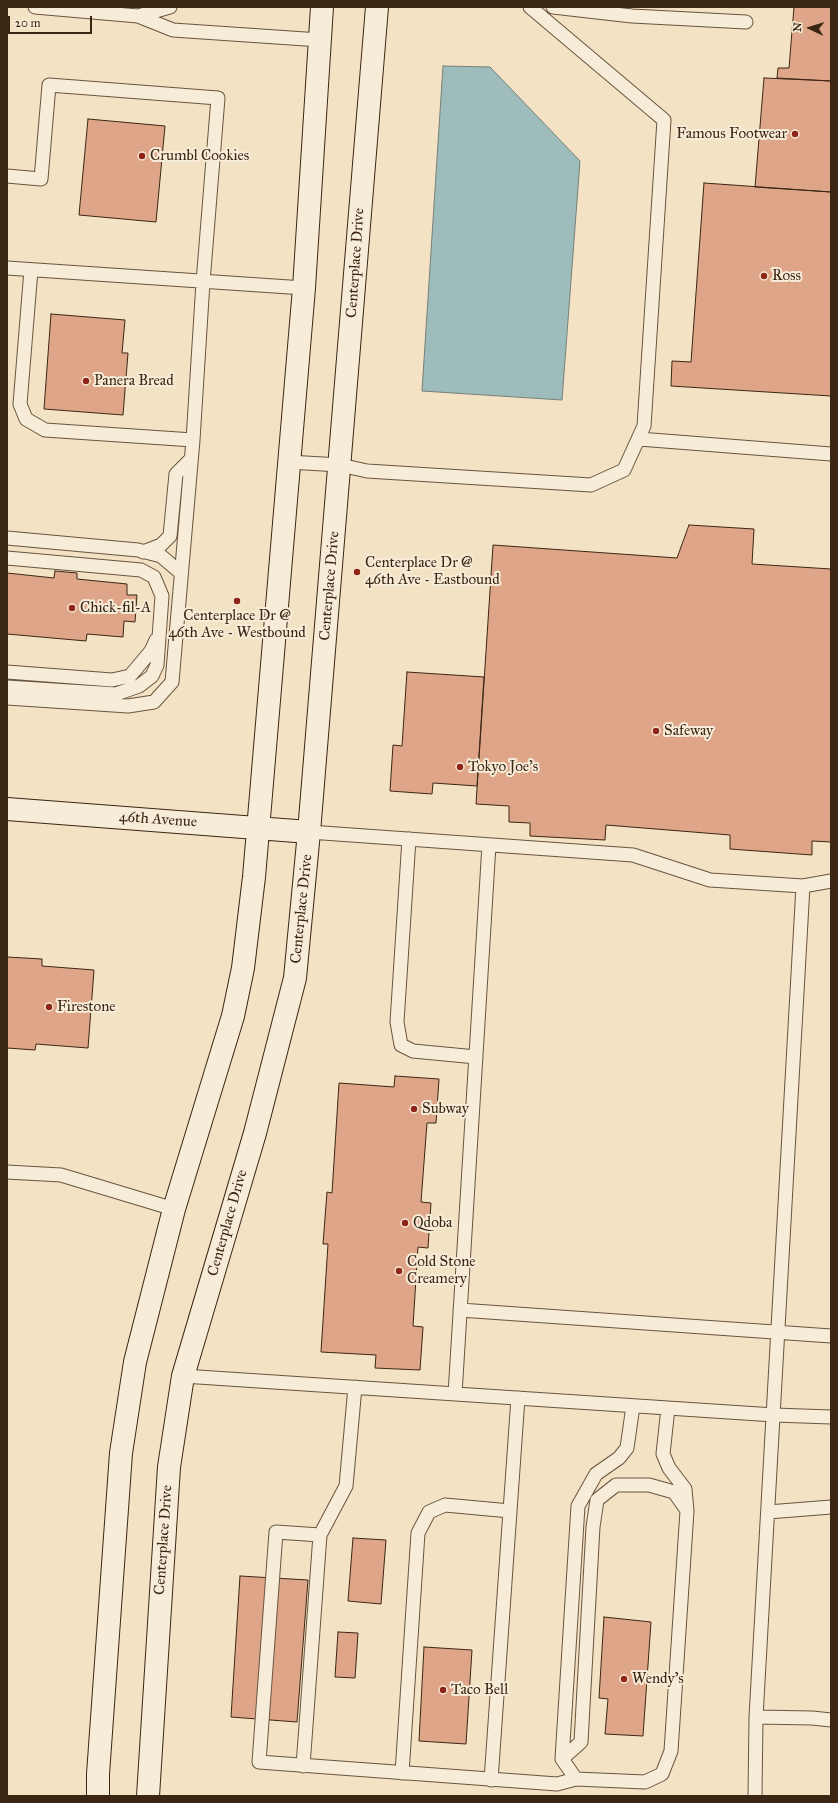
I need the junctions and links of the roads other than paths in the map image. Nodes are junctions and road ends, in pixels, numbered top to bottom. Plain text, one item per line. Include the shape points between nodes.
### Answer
1 (36, 7) edge
2 (170, 7) edge
3 (322, 7) edge
4 (377, 7) edge
5 (530, 7) edge
6 (553, 7) edge
7 (124, 11) edge
8 (138, 16) junction
9 (746, 22) dead end
10 (320, 40) junction
11 (7, 176) edge
12 (7, 268) edge
13 (31, 270) junction
14 (203, 282) junction
15 (304, 288) junction
16 (639, 439) junction
17 (193, 440) junction
18 (831, 454) edge
19 (191, 459) junction
20 (288, 462) junction
21 (340, 465) junction
22 (7, 538) edge
23 (143, 552) junction
24 (7, 558) edge
25 (182, 573) junction
26 (159, 635) junction
27 (7, 672) edge
28 (7, 687) edge
29 (7, 698) edge
30 (7, 809) edge
31 (260, 828) junction
32 (309, 832) junction
33 (409, 839) junction
34 (489, 844) junction
35 (831, 881) edge
36 (803, 886) junction
37 (476, 1056) junction
38 (7, 1172) edge
39 (174, 1209) junction
40 (460, 1310) junction
41 (779, 1332) junction
42 (831, 1336) edge
43 (183, 1376) junction
44 (355, 1387) junction
45 (455, 1394) junction
46 (518, 1398) junction
47 (633, 1406) junction
48 (668, 1408) junction
49 (774, 1415) junction
50 (831, 1417) edge
51 (831, 1507) edge
52 (510, 1511) junction
53 (686, 1511) junction
54 (768, 1512) junction
55 (320, 1534) junction
56 (756, 1717) junction
57 (831, 1720) edge
58 (562, 1759) junction
59 (303, 1766) junction
60 (402, 1773) junction
61 (576, 1779) junction
62 (491, 1780) junction
63 (98, 1796) edge
64 (148, 1796) edge
65 (755, 1796) edge

1 - 7 lane
2 - 8 lane
3 - 10 street
4 - 21 street, Centerplace Drive
5 - 16 lane via 664,120 644,426
6 - 9 lane via 632,16
7 - 8 lane
8 - 10 lane via 173,30
10 - 15 street
11 - 14 lane via 41,179 49,85 218,98
12 - 13 lane
13 - 14 lane
13 - 17 lane via 20,404 26,420 45,430
14 - 15 lane
14 - 17 lane
15 - 20 street
16 - 18 lane
16 - 21 lane via 624,470 591,485 367,471
17 - 19 lane
19 - 23 lane via 176,474 170,536 161,545
19 - 25 lane
20 - 21 lane
20 - 31 street
21 - 32 street, Centerplace Drive
22 - 23 lane
23 - 25 lane via 161,556
24 - 26 lane via 141,570 154,577 162,596
25 - 29 lane via 172,682 154,702 128,706
26 - 27 lane via 151,651 130,676 112,680
26 - 28 lane via 157,665 152,676 139,686 116,694
30 - 31 street, 46th Avenue
31 - 32 street, 46th Avenue
31 - 39 street via 243,968 233,1016
32 - 33 lane
32 - 43 street, Centerplace Drive via 295,978 255,1133
33 - 34 lane
33 - 37 lane via 397,1022 401,1045 412,1051
34 - 36 lane via 633,855 710,880
34 - 37 lane
35 - 36 lane
36 - 41 lane
37 - 40 lane
38 - 39 lane via 61,1175
39 - 63 street via 135,1362 121,1453
40 - 41 lane
40 - 45 lane
41 - 42 lane
41 - 49 lane
43 - 44 lane
43 - 64 street, Centerplace Drive via 169,1467
44 - 45 lane
44 - 55 lane via 346,1486
45 - 46 lane
46 - 47 lane
46 - 52 lane
47 - 48 lane
47 - 58 lane via 627,1448 619,1458 596,1474 578,1506
48 - 49 lane
48 - 53 lane via 663,1454 669,1468 685,1489
49 - 50 lane
49 - 54 lane
51 - 54 lane
52 - 60 lane via 445,1505 428,1512 418,1533
52 - 62 lane
53 - 58 lane via 674,1492 649,1484 616,1485 597,1500 593,1527 581,1742
53 - 61 lane via 671,1751 662,1774 645,1782
54 - 56 lane
55 - 59 lane
55 - 59 lane via 276,1532 259,1762
56 - 57 lane
56 - 65 lane
58 - 61 lane
59 - 60 lane
60 - 62 lane
61 - 62 lane via 557,1784

